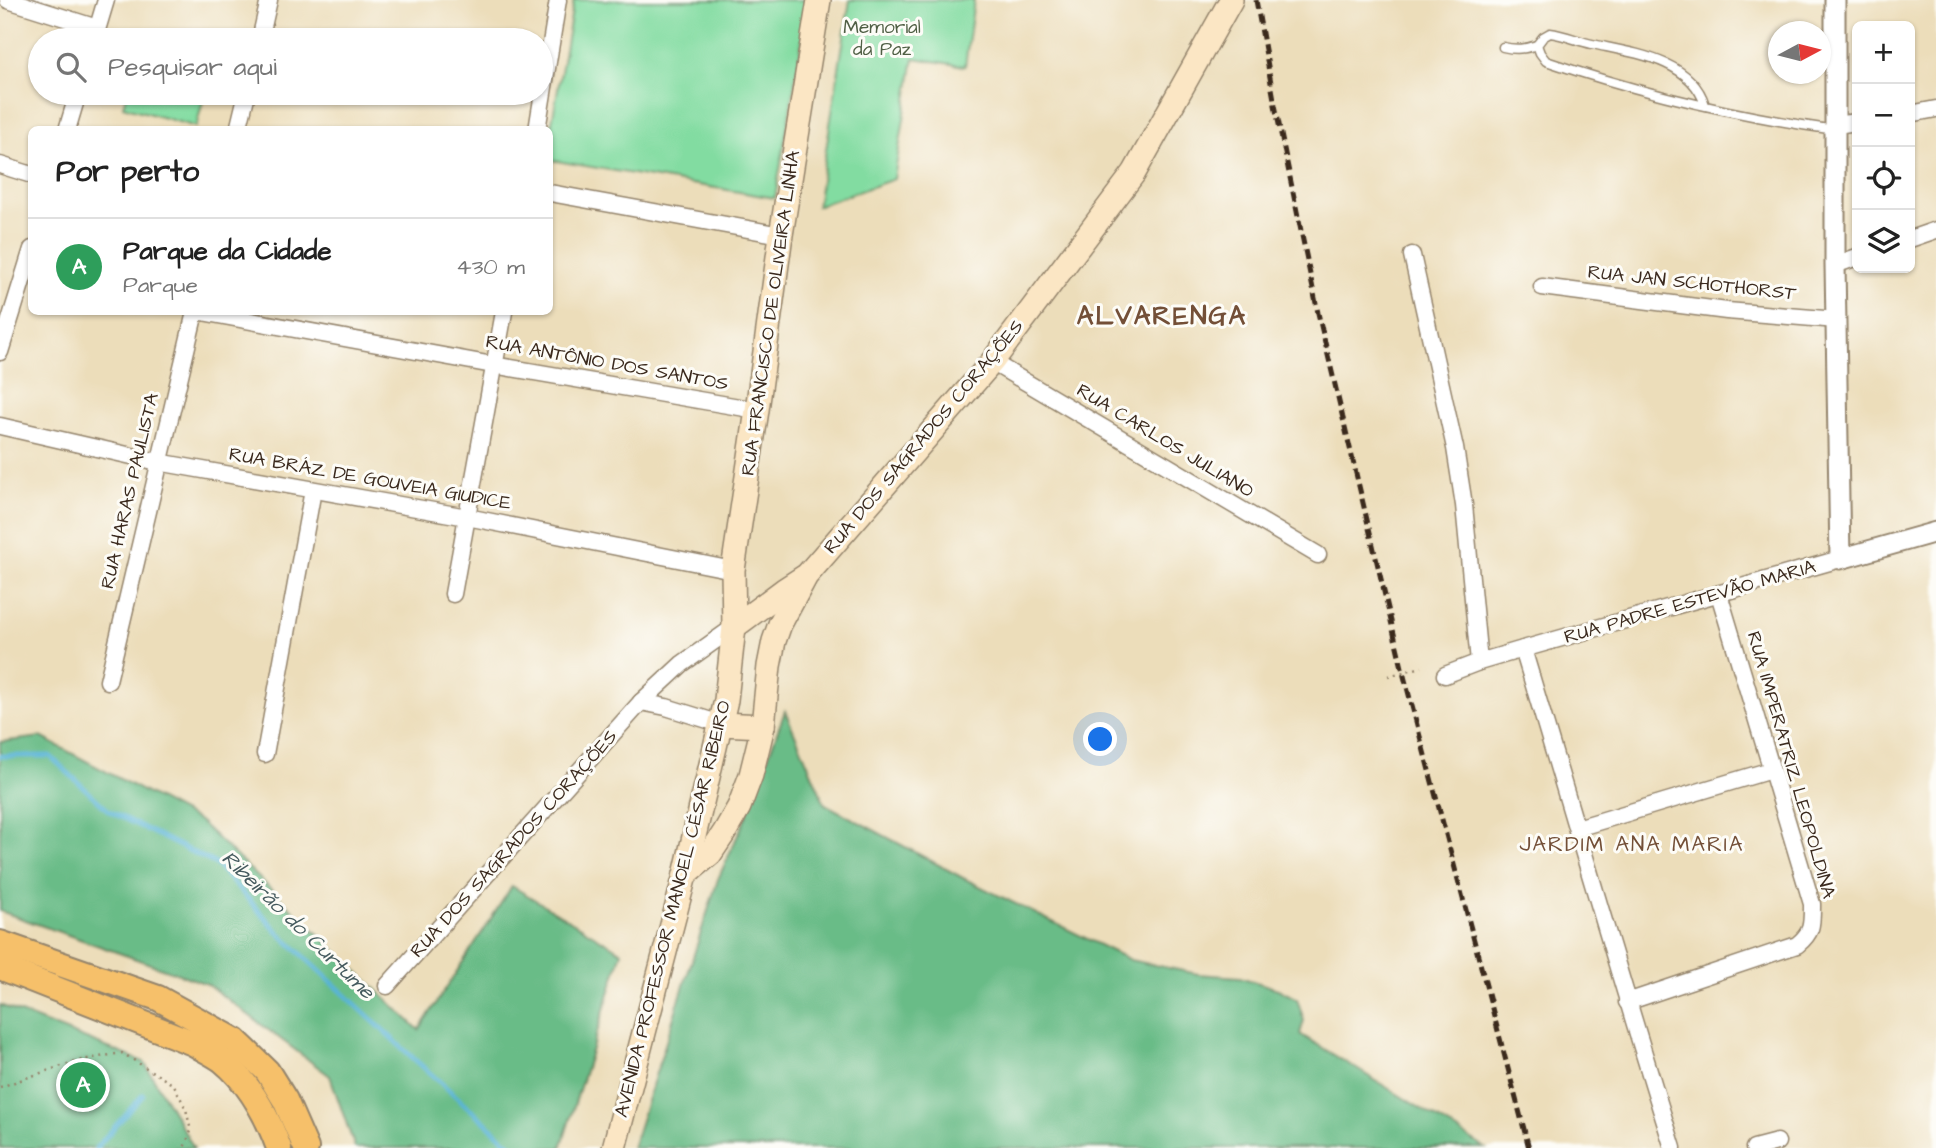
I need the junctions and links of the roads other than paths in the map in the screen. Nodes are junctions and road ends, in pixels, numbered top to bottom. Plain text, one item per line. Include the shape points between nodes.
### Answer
1 (8, 0) edge
2 (106, 0) edge
3 (269, 0) edge
4 (559, 0) edge
5 (819, 0) edge
6 (1231, 0) edge
7 (1835, 0) edge
8 (80, 28) edge
9 (97, 28) edge
10 (263, 28) edge
11 (553, 35) edge
12 (1537, 45) junction
13 (1503, 47) dead end
14 (74, 105) edge
15 (244, 105) edge
16 (541, 105) edge
17 (1705, 106) junction
18 (1936, 109) edge
19 (1915, 113) edge
20 (1852, 123) edge
21 (68, 126) edge
22 (239, 126) edge
23 (538, 126) edge
24 (1835, 127) junction
25 (0, 165) edge
26 (28, 174) edge
27 (553, 194) edge
28 (1936, 230) edge
29 (780, 235) junction
30 (1915, 237) edge
31 (1412, 255) dead end
32 (1852, 259) edge
33 (28, 262) edge
34 (1835, 265) junction
35 (1542, 287) dead end
36 (194, 315) edge
37 (219, 315) edge
38 (503, 315) edge
39 (1837, 320) junction
40 (0, 352) edge
41 (992, 362) junction
42 (494, 365) junction
43 (757, 410) junction
44 (0, 426) edge
45 (158, 462) junction
46 (313, 490) junction
47 (467, 517) junction
48 (1936, 532) edge
49 (1318, 555) dead end
50 (1840, 559) junction
51 (733, 570) junction
52 (806, 576) junction
53 (453, 594) dead end
54 (1719, 594) junction
55 (734, 627) junction
56 (1523, 649) junction
57 (1479, 662) junction
58 (1445, 675) dead end
59 (108, 681) dead end
60 (641, 702) junction
61 (720, 724) junction
62 (763, 726) junction
63 (265, 754) dead end
64 (1771, 770) junction
65 (1577, 828) junction
66 (685, 875) junction
67 (0, 943) edge
68 (0, 967) edge
69 (387, 986) dead end
70 (1627, 1002) junction
71 (1777, 1142) dead end
72 (279, 1148) edge
73 (306, 1148) edge
74 (614, 1148) edge
75 (1674, 1148) edge
76 (1754, 1148) edge

1 - 8 street
2 - 9 street
3 - 10 street
4 - 11 street
5 - 29 main road, RUA FRANCISCO DE OLIVEIRA LINHA
6 - 41 main road, RUA DOS SAGRADOS CORAÇÕES via 1141,162
7 - 24 street
12 - 13 lane via 1513,50
12 - 17 lane via 1546,61
12 - 17 lane via 1550,33 1644,56 1684,75 1702,95
14 - 21 street
15 - 22 street
16 - 23 street
17 - 24 lane
18 - 19 street
20 - 24 street
24 - 34 street
25 - 26 street
27 - 29 street
28 - 30 street
29 - 43 main road, RUA FRANCISCO DE OLIVEIRA LINHA
31 - 57 street via 1455,448
32 - 34 street
33 - 40 street
34 - 39 street
35 - 39 street, RUA JAN SCHOTHORST
36 - 45 street, RUA HARAS PAULISTA
37 - 42 street, RUA ANTÔNIO DOS SANTOS
38 - 42 street
39 - 50 street
41 - 49 street, RUA CARLOS JULIANO
41 - 52 main road, RUA DOS SAGRADOS CORAÇÕES
42 - 43 street, RUA ANTÔNIO DOS SANTOS
42 - 47 street
43 - 51 main road, RUA FRANCISCO DE OLIVEIRA LINHA
44 - 45 street, RUA BRÁZ DE GOUVEIA GIUDICE
45 - 46 street, RUA BRÁZ DE GOUVEIA GIUDICE
45 - 59 street, RUA HARAS PAULISTA
46 - 47 street, RUA BRÁZ DE GOUVEIA GIUDICE
46 - 63 street
47 - 51 street, RUA BRÁZ DE GOUVEIA GIUDICE
47 - 53 street
48 - 50 street, RUA PADRE ESTEVÃO MARIA
50 - 54 street, RUA PADRE ESTEVÃO MARIA
51 - 55 main road, RUA FRANCISCO DE OLIVEIRA LINHA
52 - 55 main road
52 - 62 main road via 774,641
54 - 56 street, RUA PADRE ESTEVÃO MARIA
54 - 64 street, RUA IMPERATRIZ LEOPOLDINA
55 - 60 street, RUA DOS SAGRADOS CORAÇÕES via 682,664
55 - 61 main road, AVENIDA PROFESSOR MANOEL CÉSAR RIBEIRO
56 - 57 street, RUA PADRE ESTEVÃO MARIA
56 - 65 street
57 - 58 street, RUA PADRE ESTEVÃO MARIA
60 - 61 street
60 - 69 street, RUA DOS SAGRADOS CORAÇÕES
61 - 62 main road
61 - 66 main road, AVENIDA PROFESSOR MANOEL CÉSAR RIBEIRO
62 - 66 main road via 739,807 710,853
64 - 65 street
64 - 70 street, RUA IMPERATRIZ LEOPOLDINA via 1812,904 1807,937 1797,945
65 - 70 street
66 - 74 main road, AVENIDA PROFESSOR MANOEL CÉSAR RIBEIRO
67 - 73 main road via 158,998 236,1041 267,1072
68 - 72 main road via 193,1043 221,1059 246,1084
70 - 75 street
71 - 76 street

